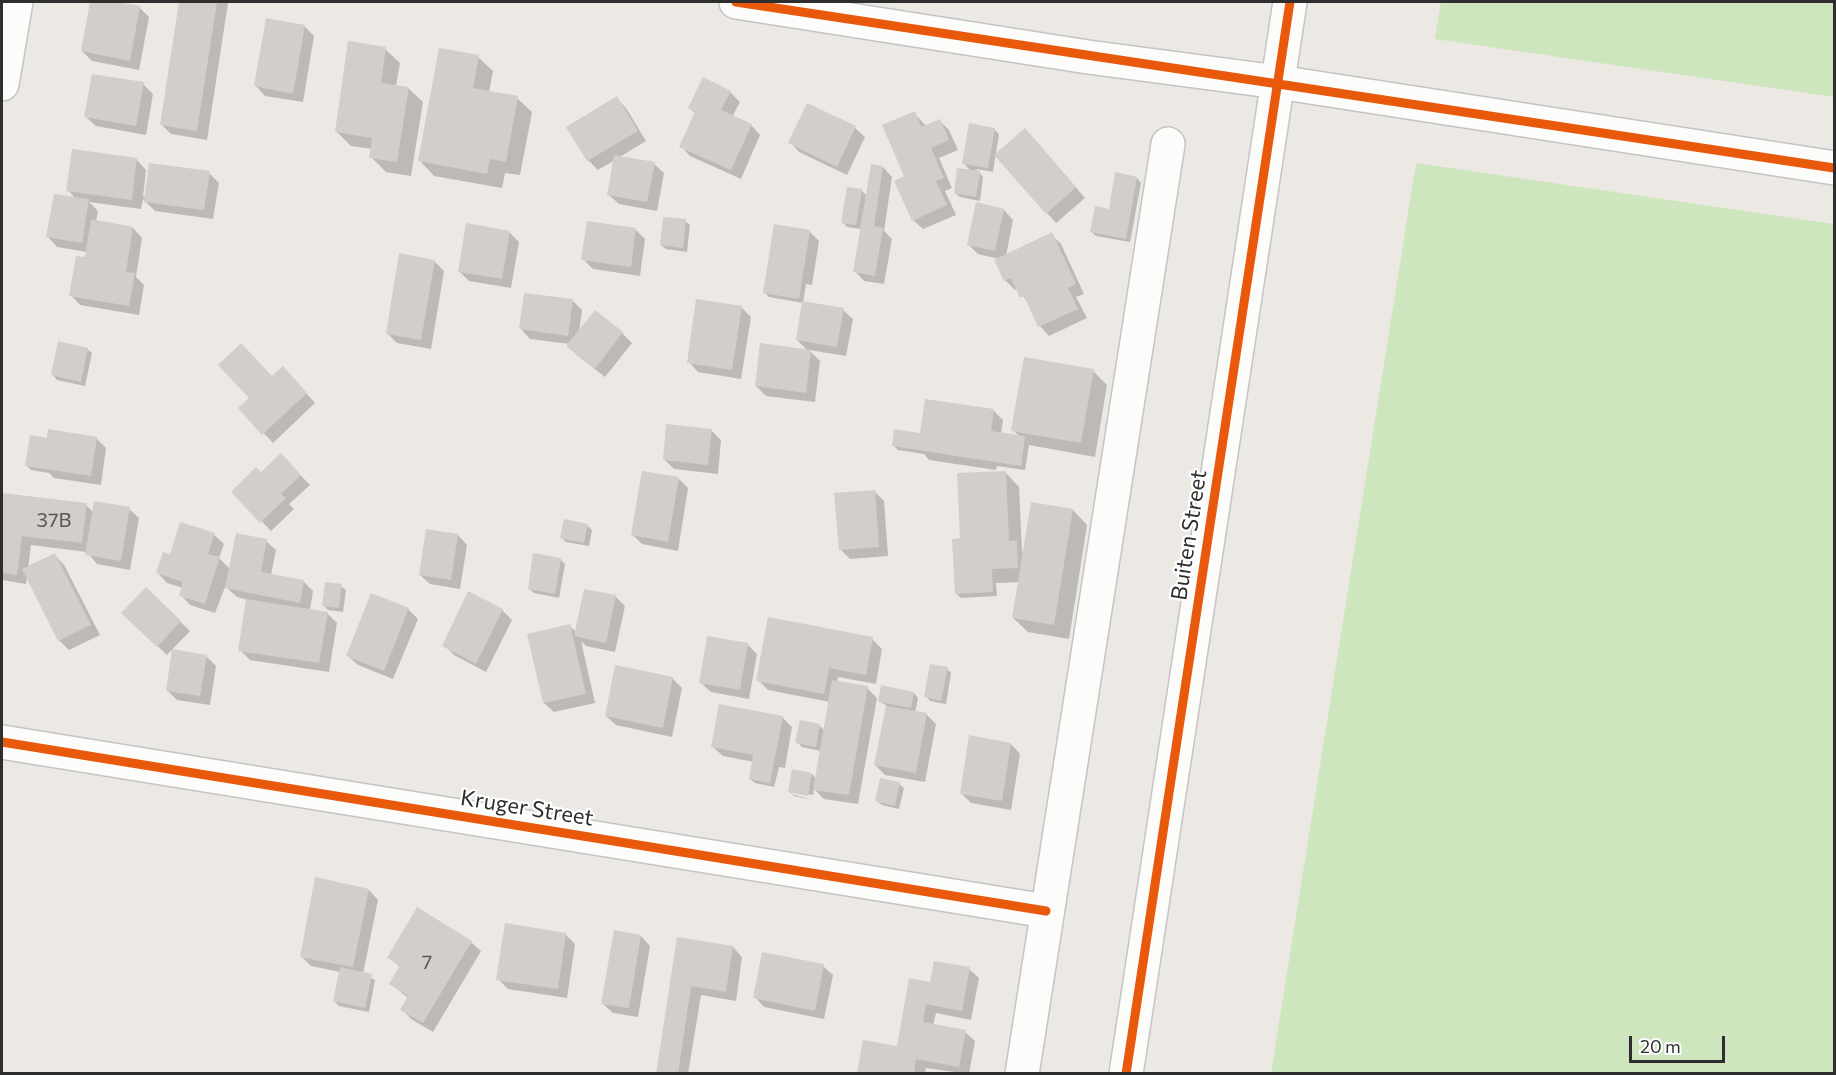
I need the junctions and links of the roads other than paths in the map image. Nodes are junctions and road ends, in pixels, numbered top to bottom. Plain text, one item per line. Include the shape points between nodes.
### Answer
1 (16, 2) edge
2 (736, 2) edge
3 (1290, 2) edge
4 (1278, 82) junction
5 (2, 84) edge
6 (1168, 144) dead end
7 (1834, 168) edge
8 (2, 742) edge
9 (1046, 912) junction
10 (1022, 1074) edge
11 (1126, 1074) edge

1 - 5 street
2 - 4 street via 1088,57
3 - 4 street, Buiten Street
4 - 7 street
4 - 11 street, Buiten Street
6 - 9 street
8 - 9 street, Kruger Street
9 - 10 street

